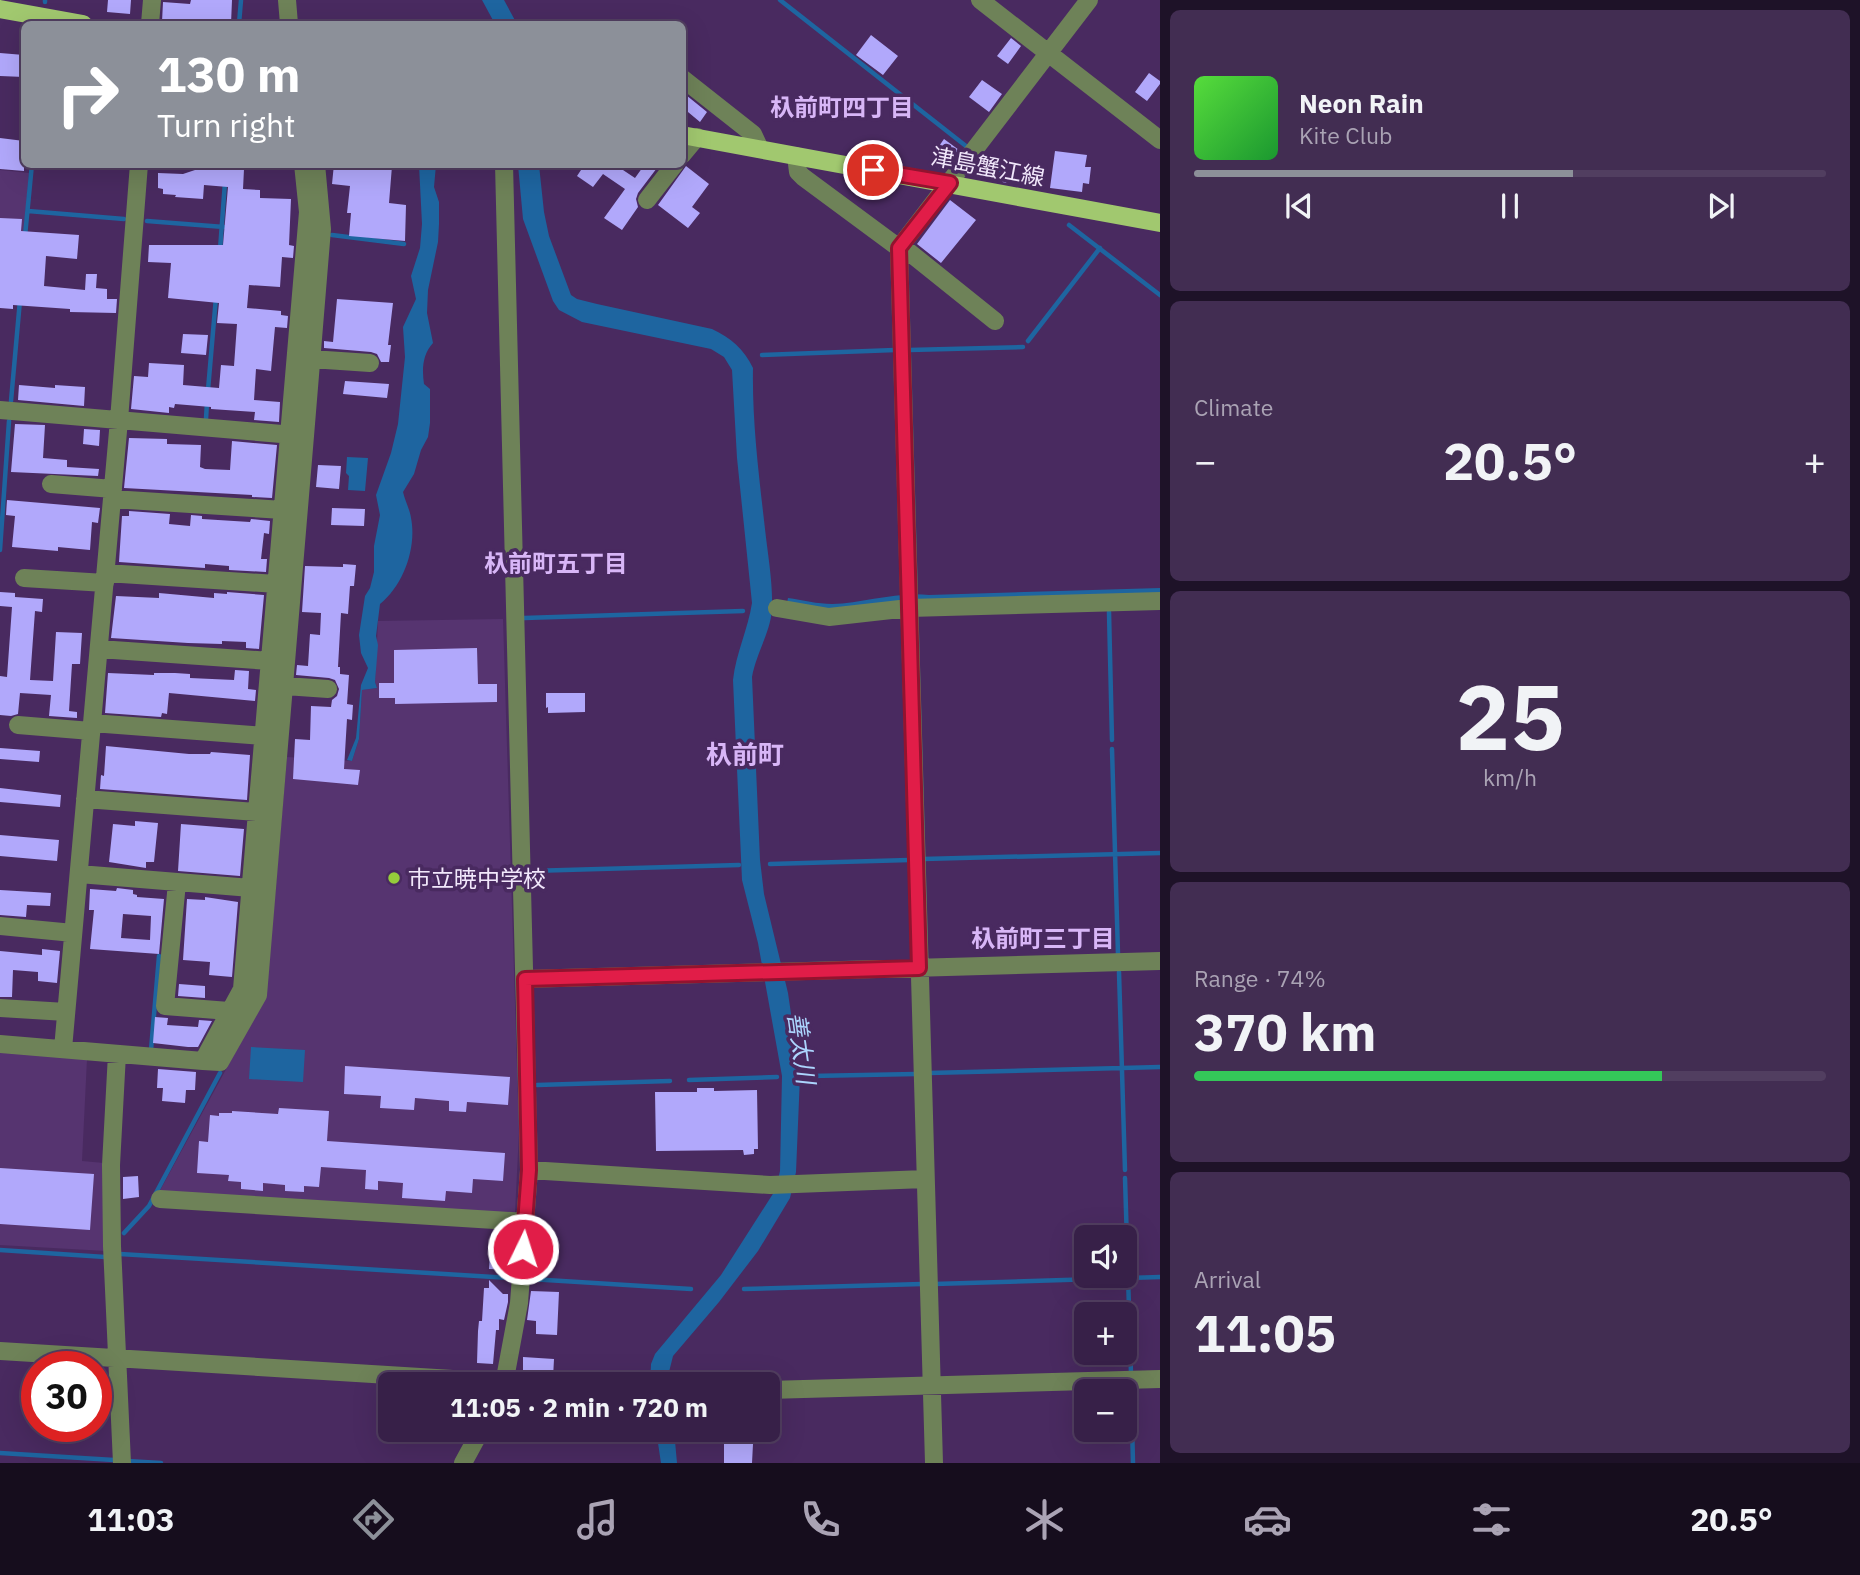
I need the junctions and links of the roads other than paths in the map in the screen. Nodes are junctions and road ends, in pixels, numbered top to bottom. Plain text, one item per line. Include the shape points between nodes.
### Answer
1 (152, 0) edge
2 (287, 0) edge
3 (980, 0) edge
4 (1089, 0) edge
5 (0, 9) edge
6 (66, 21) edge
7 (150, 21) edge
8 (289, 21) edge
9 (1048, 53) junction
10 (686, 81) edge
11 (690, 136) edge
12 (1160, 140) edge
13 (760, 149) junction
14 (796, 156) junction
15 (139, 168) edge
16 (303, 168) edge
17 (316, 168) edge
18 (504, 168) edge
19 (672, 168) edge
20 (950, 183) junction
21 (648, 200) dead end
22 (1160, 223) edge
23 (899, 248) junction
24 (995, 321) dead end
25 (311, 359) junction
26 (370, 363) dead end
27 (0, 410) edge
28 (119, 420) junction
29 (297, 435) junction
30 (51, 484) dead end
31 (113, 494) junction
32 (283, 510) junction
33 (24, 578) dead end
34 (105, 578) junction
35 (277, 584) junction
36 (908, 600) junction
37 (1160, 601) edge
38 (778, 608) dead end
39 (99, 649) junction
40 (270, 661) junction
41 (285, 686) junction
42 (328, 689) dead end
43 (18, 725) dead end
44 (92, 727) junction
45 (264, 736) junction
46 (85, 799) junction
47 (257, 812) junction
48 (79, 874) junction
49 (177, 883) junction
50 (251, 888) junction
51 (0, 926) edge
52 (73, 933) junction
53 (1160, 961) edge
54 (919, 968) junction
55 (525, 979) junction
56 (0, 1007) edge
57 (229, 1011) junction
58 (66, 1012) junction
59 (0, 1044) edge
60 (63, 1049) junction
61 (117, 1054) junction
62 (203, 1061) junction
63 (529, 1170) junction
64 (925, 1179) junction
65 (160, 1199) dead end
66 (526, 1222) junction
67 (0, 1351) edge
68 (117, 1359) junction
69 (506, 1372) edge
70 (378, 1375) edge
71 (1160, 1379) edge
72 (932, 1385) junction
73 (780, 1390) edge
74 (474, 1442) edge
75 (122, 1463) edge
76 (463, 1463) edge
77 (934, 1463) edge

1 - 7 street
2 - 8 street
3 - 9 street
4 - 9 street
5 - 6 main road
9 - 12 street
9 - 20 street
10 - 13 street via 752,134
11 - 13 main road, 津島蟹江線
13 - 14 main road, 津島蟹江線
14 - 20 main road, 津島蟹江線
14 - 23 street via 803,177
15 - 28 street
16 - 29 street via 308,212
17 - 25 street via 321,229
18 - 55 street
19 - 21 street
20 - 22 main road, 津島蟹江線
20 - 23 street
23 - 24 street
23 - 36 street
25 - 26 street
25 - 29 street
27 - 28 street
28 - 29 street
28 - 31 street
29 - 32 street
29 - 41 street
30 - 31 street
31 - 32 street
31 - 34 street
32 - 35 street
33 - 34 street
34 - 35 street
34 - 39 street
35 - 40 street
36 - 37 street
36 - 38 street via 828,617
36 - 54 street
39 - 40 street
39 - 44 street
40 - 45 street
41 - 42 street
41 - 62 street via 258,995 220,1062
43 - 44 street
44 - 45 street
44 - 46 street
45 - 47 street
46 - 47 street
46 - 48 street
47 - 50 street
48 - 49 street
48 - 52 street
49 - 50 street
49 - 57 street via 165,1006
50 - 57 street via 243,989
51 - 52 street
52 - 58 street
53 - 54 street
54 - 55 street
54 - 64 street
55 - 63 street
56 - 58 street
57 - 62 street
58 - 60 street
59 - 60 street
60 - 61 street
61 - 62 street
61 - 68 street via 111,1165
63 - 64 street via 770,1185
63 - 66 street
64 - 72 street
65 - 66 street
66 - 69 street via 519,1303
67 - 68 street
68 - 70 street
68 - 75 street
71 - 72 street
72 - 73 street
72 - 77 street
74 - 76 street

